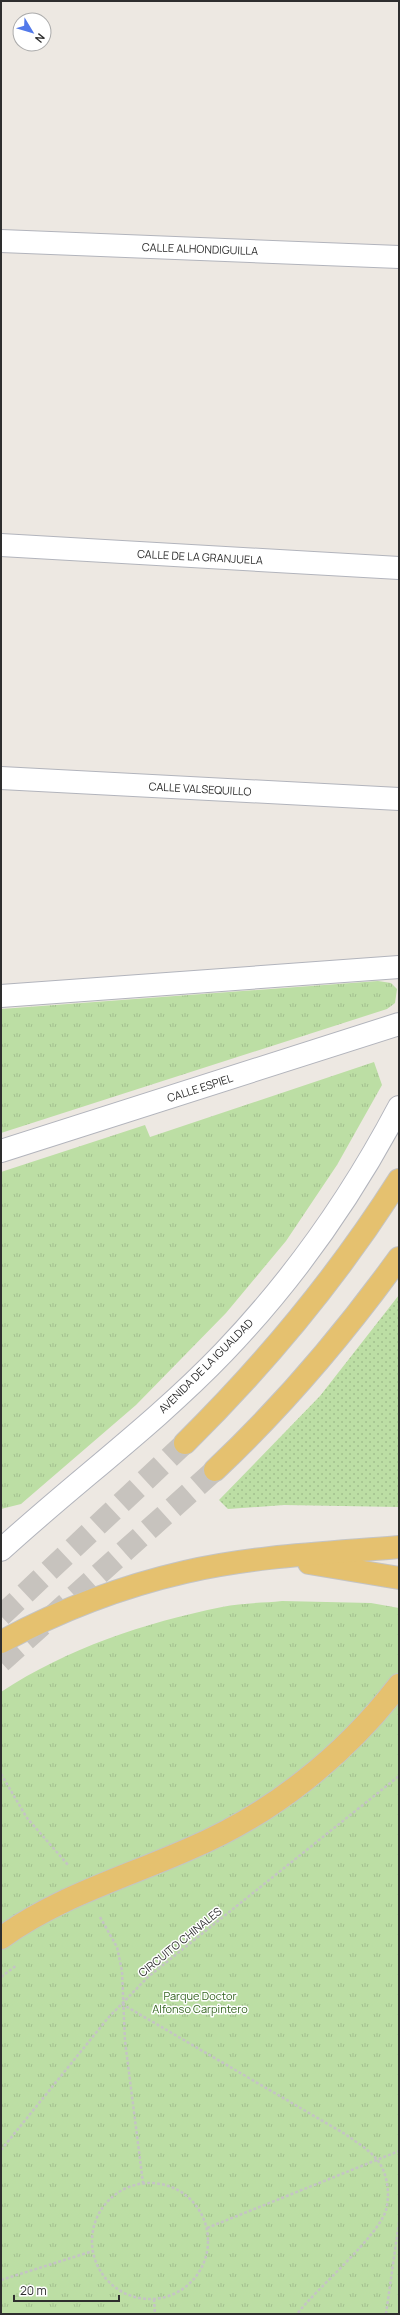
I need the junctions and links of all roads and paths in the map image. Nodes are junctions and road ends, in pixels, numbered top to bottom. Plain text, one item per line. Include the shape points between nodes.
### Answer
1 (1, 242) edge
2 (399, 256) edge
3 (1, 545) edge
4 (399, 568) edge
5 (1, 778) edge
6 (399, 799) edge
7 (399, 967) edge
8 (1, 996) edge
9 (399, 1024) edge
10 (399, 1108) edge
11 (1, 1151) edge
12 (399, 1180) edge
13 (399, 1258) edge
14 (185, 1443) tunnel mouth
15 (215, 1470) tunnel mouth
16 (25, 1528) junction
17 (1, 1537) edge
18 (399, 1547) edge
19 (1, 1550) edge
20 (280, 1558) junction
21 (399, 1578) edge
22 (1, 1642) edge
23 (399, 1685) edge
24 (1, 1774) edge
25 (399, 1776) edge
26 (85, 1892) junction
27 (1, 1938) edge
28 (122, 2004) junction
29 (1, 2150) edge
30 (399, 2151) edge
31 (377, 2160) junction
32 (143, 2183) junction
33 (399, 2222) edge
34 (207, 2228) junction
35 (93, 2250) junction
36 (1, 2280) edge
37 (154, 2299) junction
38 (155, 2314) edge
39 (297, 2314) edge
40 (386, 2314) edge

1 - 2 street, CALLE ALHONDIGUILLA
3 - 4 street, CALLE DE LA GRANJUELA
5 - 6 street, CALLE VALSEQUILLO
7 - 8 street
9 - 11 street, CALLE ESPIEL
10 - 16 street, AVENIDA DE LA IGUALDAD via 329,1223 259,1314 186,1389
12 - 14 main road via 363,1235 274,1350
13 - 15 main road via 365,1305 293,1392
16 - 17 street
16 - 19 street, AVENIDA DE LA IGUALDAD
18 - 20 main road
20 - 21 main road
20 - 22 main road via 209,1567 143,1582 70,1608
23 - 26 main road via 335,1754 278,1801 226,1832 190,1849
24 - 26 path via 27,1818 76,1874
25 - 28 path, CIRCUITO CHINALES via 148,1977
26 - 27 main road
26 - 28 path via 117,1947 122,1971
28 - 29 path, CIRCUITO CHINALES
28 - 31 path via 345,2134
28 - 32 path
30 - 31 path
31 - 34 path
31 - 39 path via 384,2172 387,2188 386,2211 366,2240 309,2298
32 - 34 path via 160,2184 190,2198 201,2212
32 - 35 path via 125,2189 110,2200 99,2214 93,2232
33 - 40 path
34 - 37 path via 208,2245 205,2261 196,2276 185,2288 170,2296
35 - 36 path
35 - 37 path via 98,2267 108,2281 121,2292 137,2298
37 - 38 path

